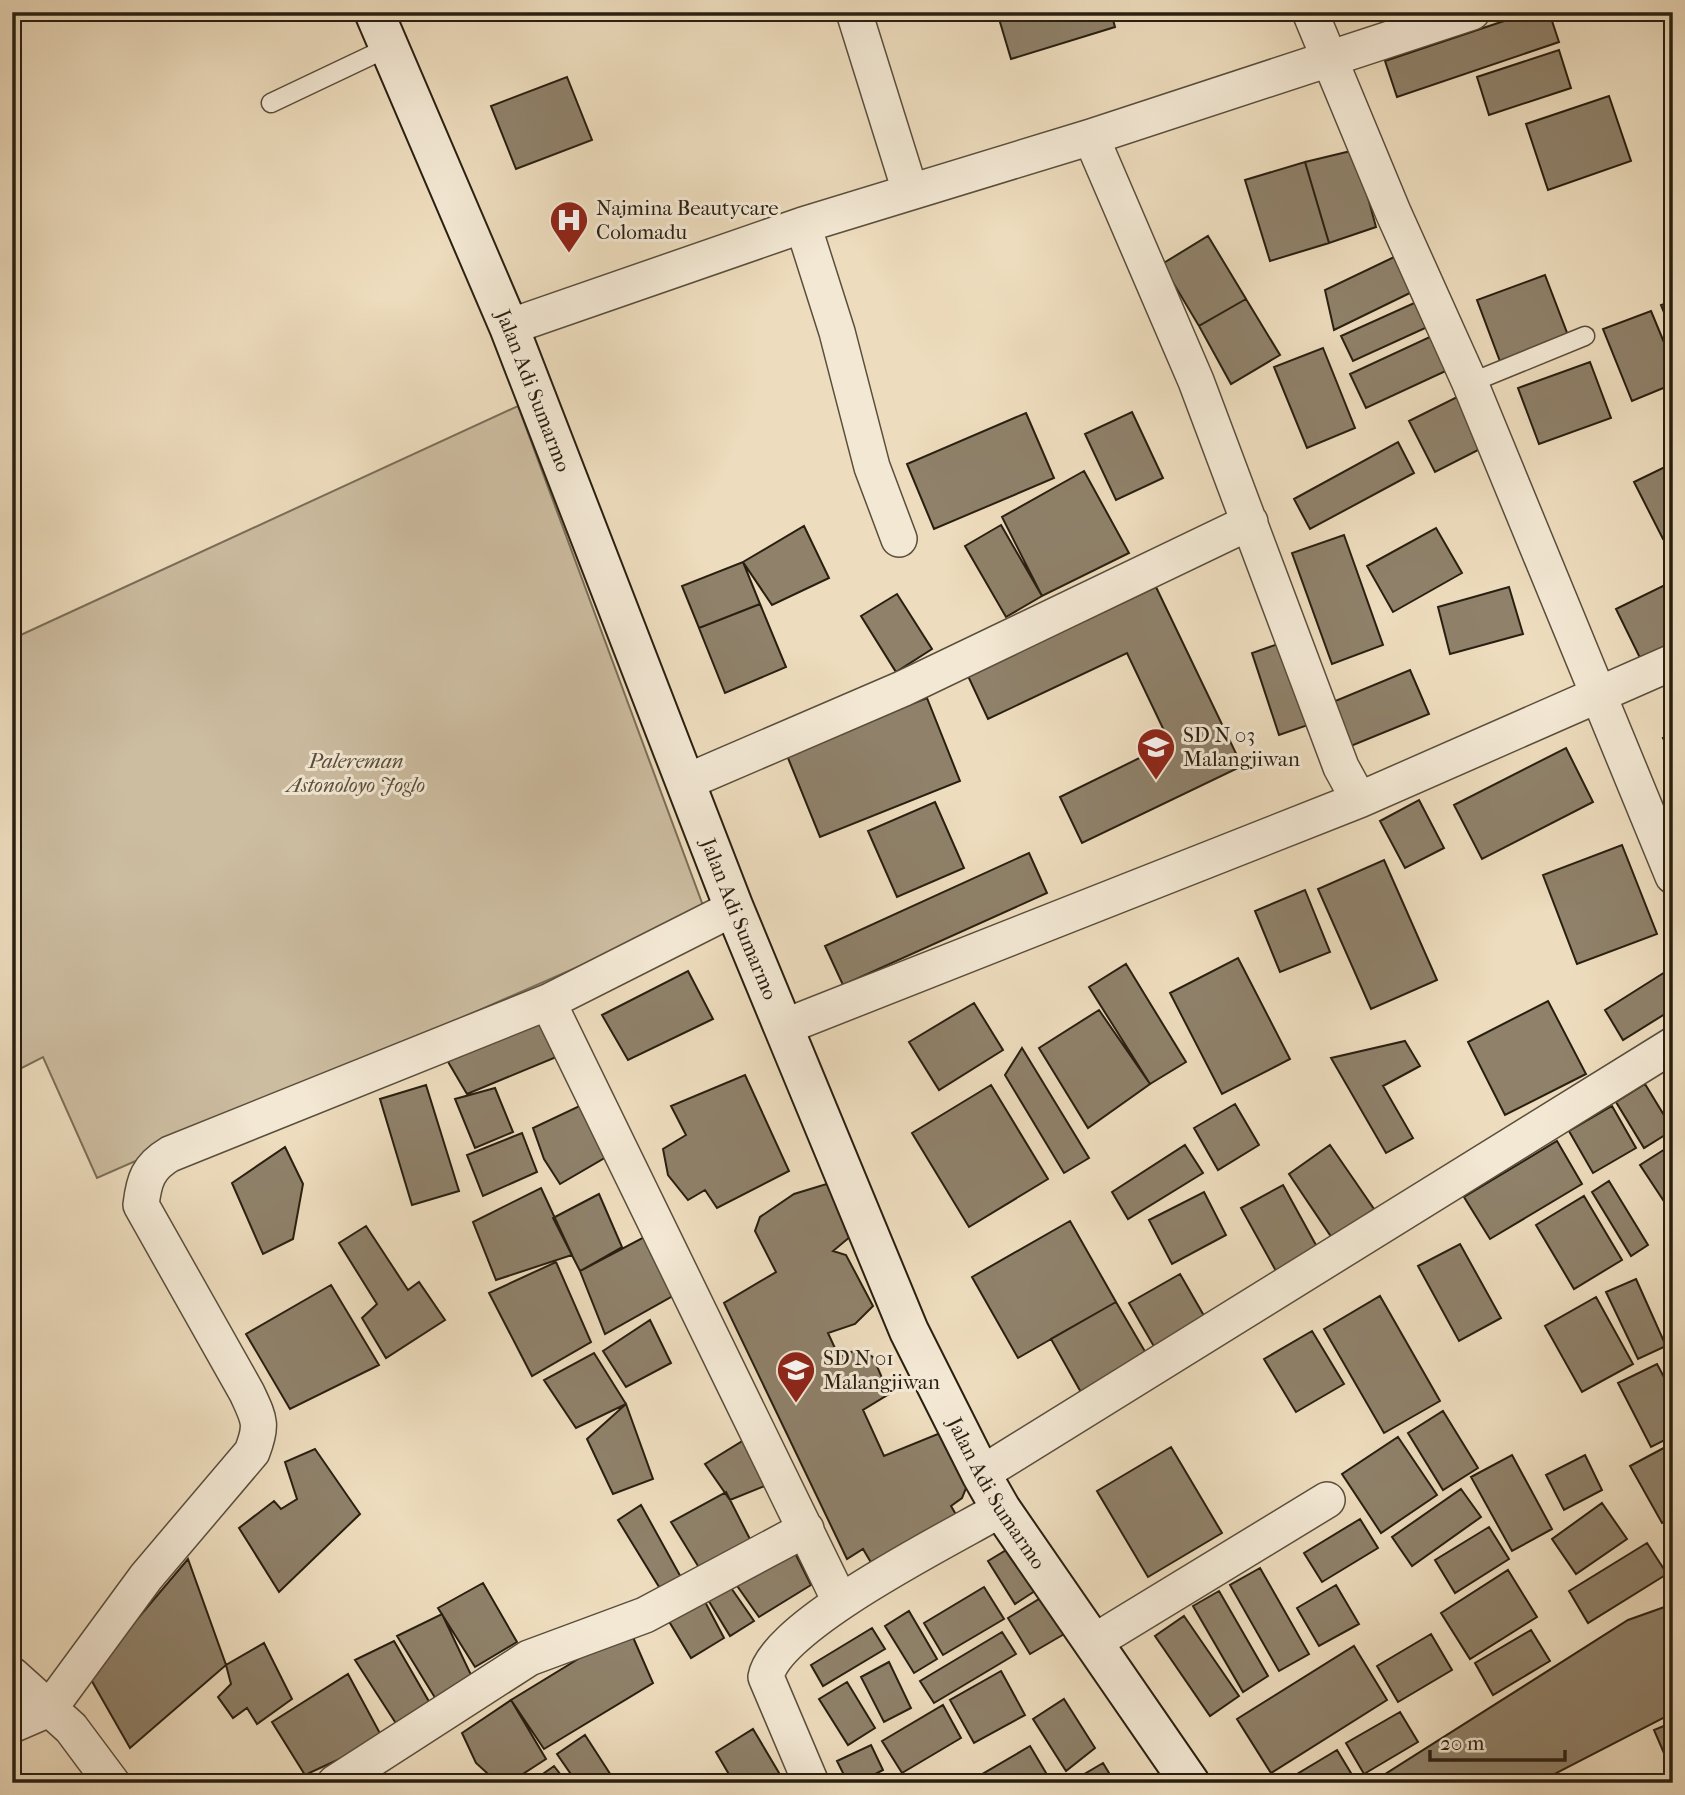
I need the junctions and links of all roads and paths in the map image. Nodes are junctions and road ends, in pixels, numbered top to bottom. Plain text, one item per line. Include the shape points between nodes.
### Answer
1 (374, 12) edge
2 (854, 12) edge
3 (1311, 12) edge
4 (1472, 12) edge
5 (389, 47) junction
6 (1331, 59) junction
7 (271, 103) dead end
8 (1091, 137) junction
9 (910, 191) junction
10 (803, 225) junction
11 (509, 327) junction
12 (1585, 336) dead end
13 (1470, 383) junction
14 (1250, 522) junction
15 (899, 539) dead end
16 (1673, 662) edge
17 (1599, 694) junction
18 (686, 782) junction
19 (1359, 800) junction
20 (1673, 876) edge
21 (734, 908) junction
22 (548, 1002) junction
23 (785, 1027) junction
24 (1673, 1045) edge
25 (981, 1474) junction
26 (1327, 1500) dead end
27 (1002, 1509) junction
28 (806, 1529) junction
29 (840, 1601) junction
30 (1094, 1642) junction
31 (12, 1675) edge
32 (48, 1709) junction
33 (12, 1725) edge
34 (111, 1783) edge
35 (335, 1783) edge
36 (811, 1783) edge
37 (1190, 1783) edge

1 - 5 main road, Jalan Adi Sumarmo
2 - 9 street
3 - 6 street
4 - 6 street
5 - 7 lane
5 - 11 main road, Jalan Adi Sumarmo
6 - 8 street
6 - 13 street
8 - 9 street
8 - 14 street via 1196,381
9 - 10 street
10 - 11 street
10 - 15 street via 872,467
11 - 18 main road, Jalan Adi Sumarmo
12 - 13 lane
13 - 17 street
14 - 18 street via 902,689
14 - 19 street via 1340,767
16 - 17 street
17 - 19 street
17 - 20 street
18 - 21 main road, Jalan Adi Sumarmo
19 - 23 street
21 - 22 street
21 - 23 main road, Jalan Adi Sumarmo
22 - 28 street
22 - 32 street via 154,1164 144,1180 141,1205 247,1393 261,1423 259,1436 253,1452 146,1577
23 - 25 main road, Jalan Adi Sumarmo via 909,1331
24 - 25 street
25 - 27 main road, Jalan Adi Sumarmo
26 - 30 street
27 - 29 street
27 - 30 main road, Jalan Adi Sumarmo
28 - 29 street
28 - 35 street via 645,1615 529,1658
29 - 36 street via 774,1658 766,1677
30 - 37 main road, Jalan Adi Sumarmo
31 - 32 street
32 - 33 street
32 - 34 street via 71,1728

